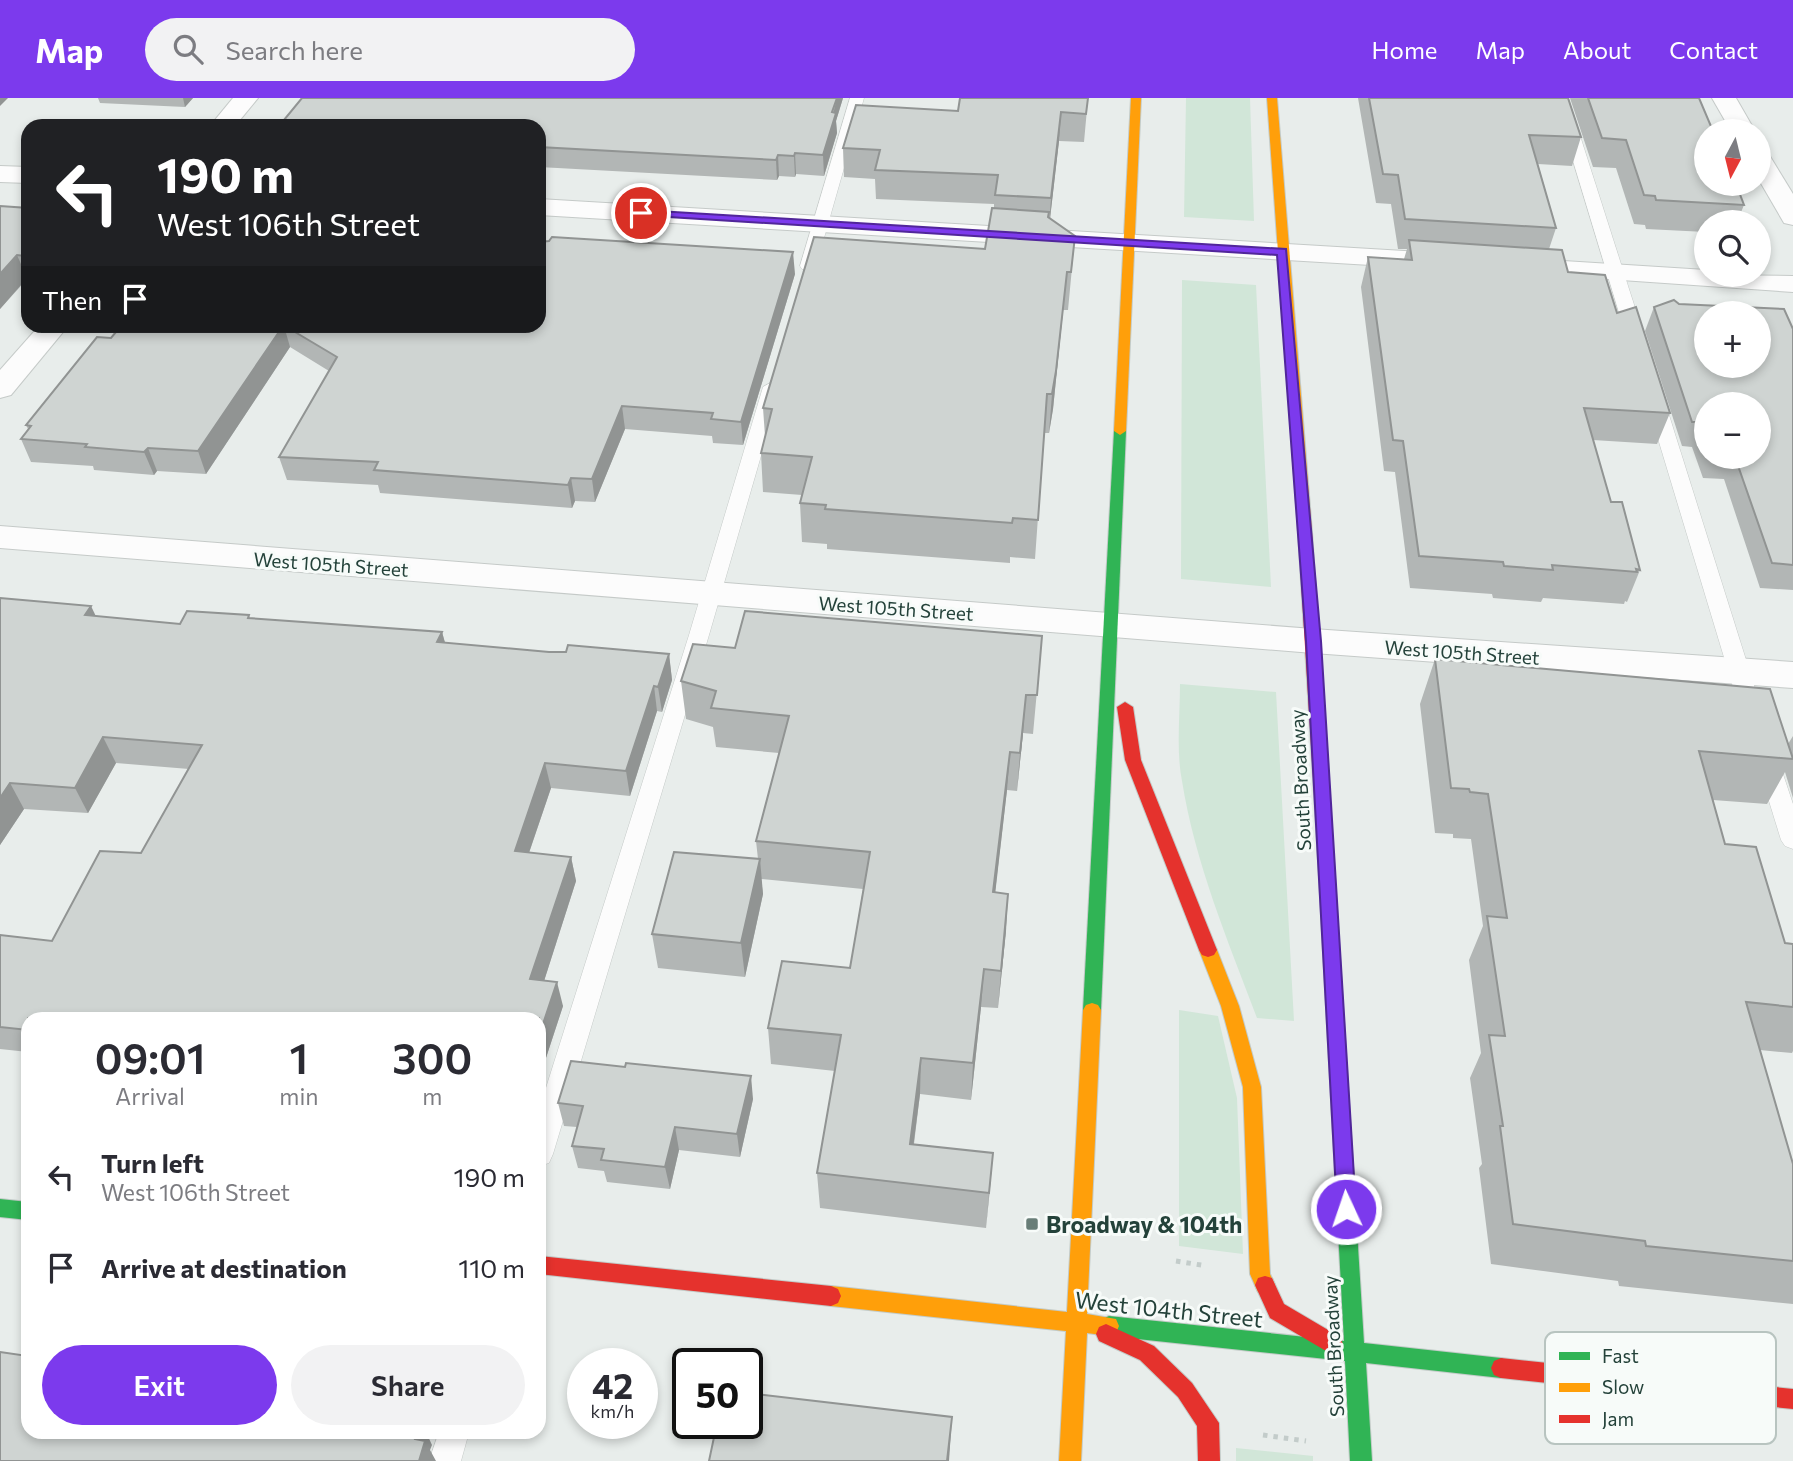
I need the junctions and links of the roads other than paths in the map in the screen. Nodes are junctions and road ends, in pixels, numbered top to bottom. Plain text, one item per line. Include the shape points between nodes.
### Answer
1 (246, 98) edge
2 (858, 98) edge
3 (1136, 98) edge
4 (1272, 98) edge
5 (1561, 98) edge
6 (1724, 98) edge
7 (228, 119) edge
8 (1736, 119) edge
9 (0, 174) edge
10 (21, 175) edge
11 (1771, 179) edge
12 (546, 207) edge
13 (1793, 217) edge
14 (820, 225) junction
15 (1130, 243) junction
16 (1282, 252) junction
17 (1451, 262) edge
18 (1492, 265) edge
19 (1616, 273) junction
20 (1793, 284) edge
21 (800, 290) edge
22 (48, 333) edge
23 (1640, 352) edge
24 (777, 369) edge
25 (1648, 379) edge
26 (0, 389) edge
27 (0, 537) edge
28 (712, 593) junction
29 (1112, 625) junction
30 (1313, 641) junction
31 (1739, 671) junction
32 (1793, 675) edge
33 (1793, 840) edge
34 (546, 1131) edge
35 (0, 1208) edge
36 (21, 1210) edge
37 (546, 1266) edge
38 (1078, 1322) junction
39 (1355, 1352) junction
40 (1545, 1372) edge
41 (452, 1439) edge
42 (445, 1461) edge
43 (1070, 1461) edge
44 (1209, 1461) edge
45 (1361, 1461) edge

1 - 7 street
2 - 14 lane
3 - 15 main road
4 - 16 main road, South Broadway
5 - 19 lane
6 - 8 street
9 - 10 street
11 - 13 street
12 - 14 street
14 - 15 street
14 - 21 lane
15 - 16 street
15 - 29 main road
16 - 17 street
16 - 30 main road, South Broadway
18 - 19 street
19 - 20 street
19 - 23 lane
22 - 26 street
24 - 28 lane
25 - 31 lane
27 - 28 street, West 105th Street
28 - 29 street, West 105th Street
28 - 34 lane
29 - 30 street, West 105th Street
29 - 38 main road
29 - 39 main road via 1133,760 1230,1006 1252,1087 1260,1274 1276,1311 1323,1340
30 - 31 street, West 105th Street
30 - 39 main road, South Broadway
31 - 32 street, West 105th Street
31 - 33 lane
35 - 36 main road
37 - 38 main road, West 104th Street
38 - 39 main road, West 104th Street
38 - 43 main road
38 - 44 main road via 1147,1353 1185,1390 1208,1423
39 - 40 main road, West 104th Street
39 - 45 main road, South Broadway
41 - 42 lane

